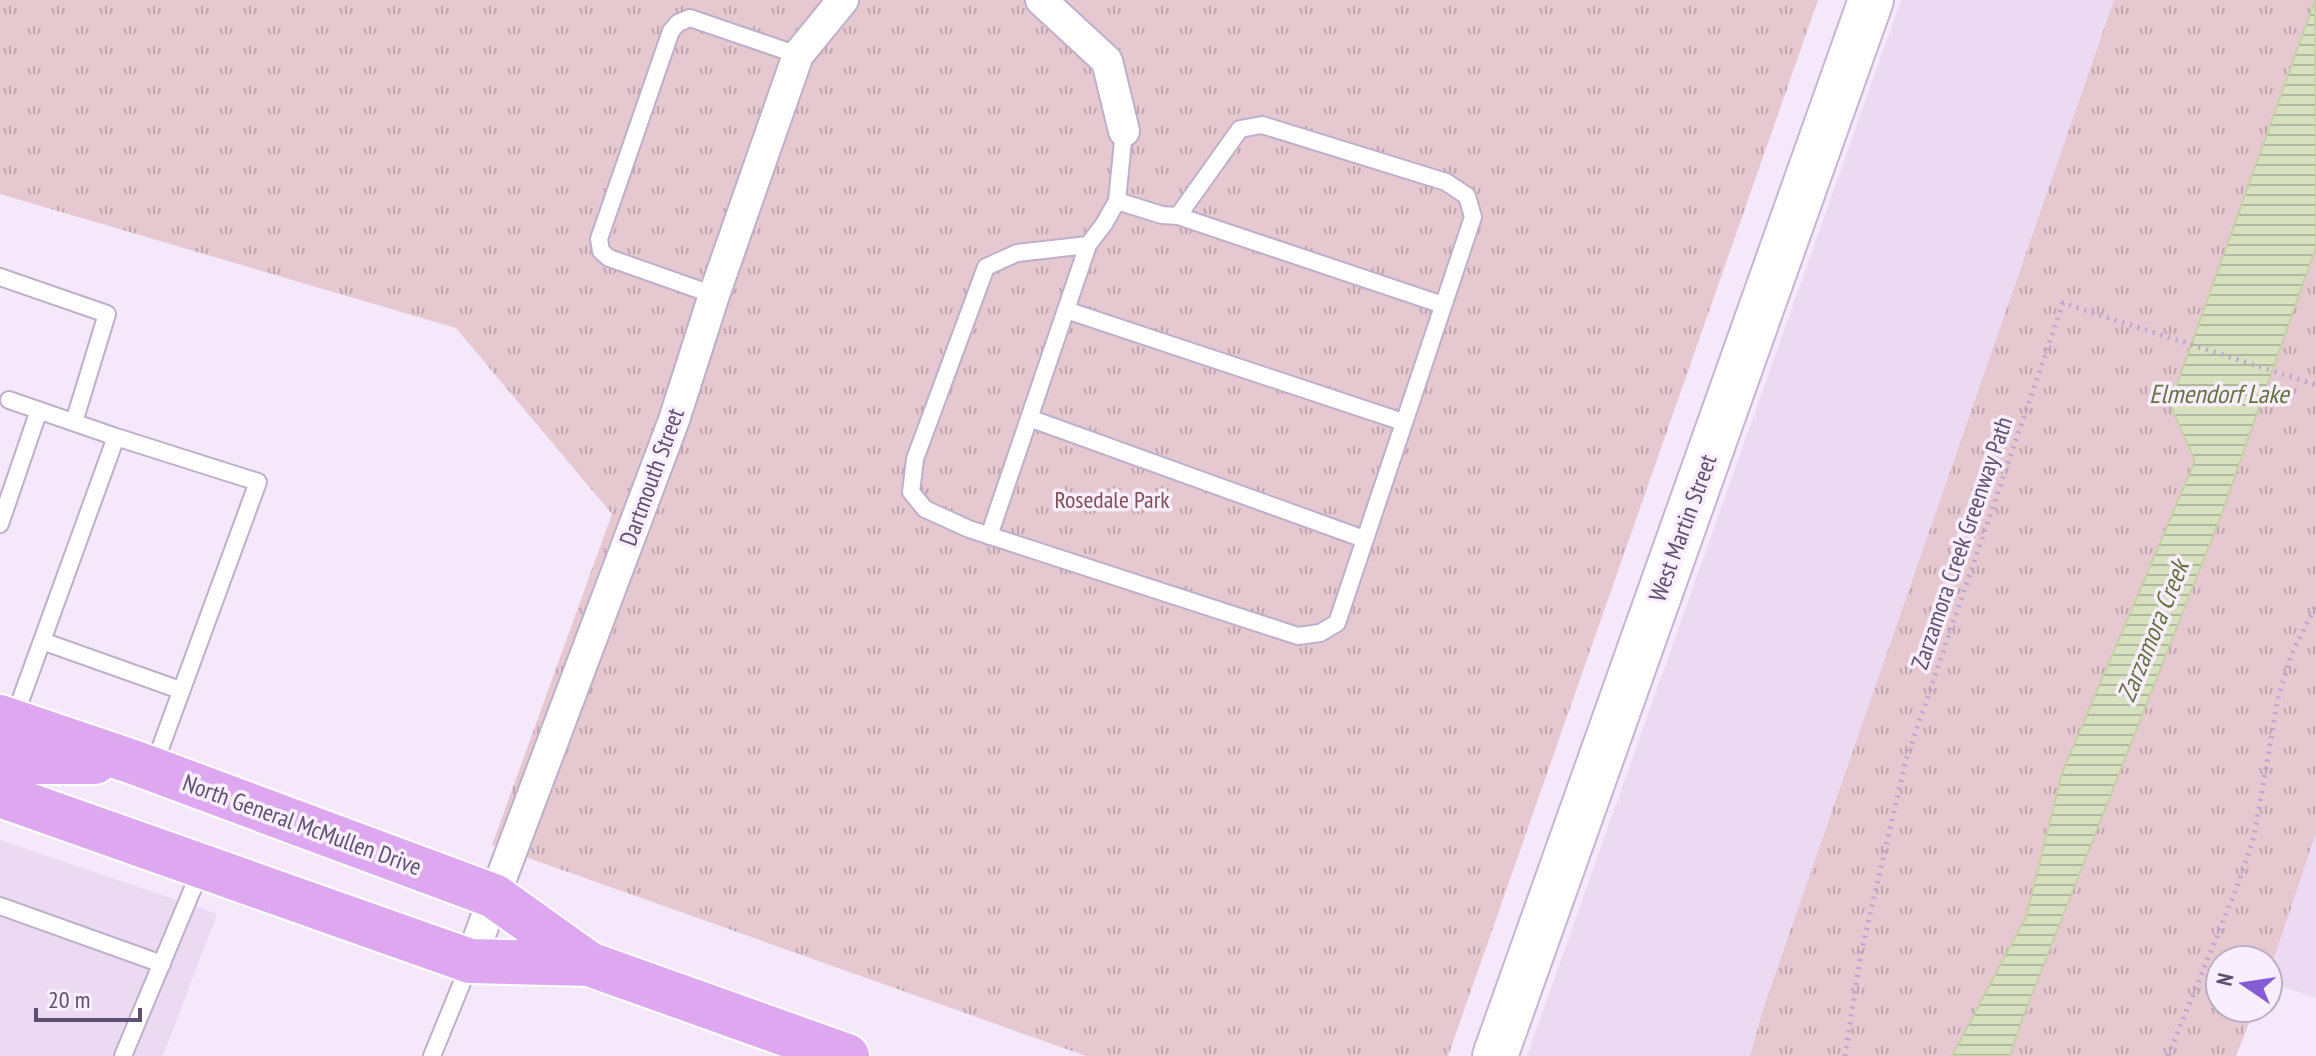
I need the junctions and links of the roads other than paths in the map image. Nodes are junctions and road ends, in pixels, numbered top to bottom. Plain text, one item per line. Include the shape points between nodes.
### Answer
1 (843, 0) edge
2 (1041, 0) edge
3 (1871, 0) edge
4 (798, 55) junction
5 (1124, 131) joint
6 (1117, 201) junction
7 (1178, 216) junction
8 (1088, 245) junction
9 (0, 277) edge
10 (714, 295) junction
11 (1443, 305) junction
12 (1066, 310) junction
13 (9, 400) dead end
14 (39, 410) junction
15 (1029, 418) junction
16 (74, 422) junction
17 (1403, 422) junction
18 (116, 437) junction
19 (0, 524) edge
20 (989, 536) junction
21 (1364, 539) junction
22 (42, 641) junction
23 (180, 690) junction
24 (4, 732) edge
25 (143, 766) junction
26 (0, 795) edge
27 (203, 867) junction
28 (494, 896) junction
29 (0, 906) edge
30 (470, 961) junction
31 (162, 964) junction
32 (589, 964) junction
33 (828, 1053) edge
34 (123, 1056) edge
35 (432, 1056) edge
36 (1495, 1056) edge

1 - 4 street, Dartmouth Street
2 - 5 street via 1107,61
3 - 36 street, West Martin Street
4 - 10 street, Dartmouth Street
4 - 10 lane via 690,18 671,31 599,239 609,258
5 - 6 lane
6 - 7 lane
6 - 8 lane
7 - 11 lane
7 - 11 lane via 1240,129 1262,125 1446,182 1467,196 1473,217
8 - 12 lane
8 - 20 lane via 1017,253 986,267 915,459 911,492 925,509
9 - 16 lane via 107,314
10 - 28 street, Dartmouth Street via 674,420
11 - 17 lane
12 - 15 lane
12 - 17 lane
13 - 14 lane
14 - 16 lane
14 - 19 lane
15 - 20 lane
15 - 21 lane
16 - 18 lane
17 - 21 lane
18 - 22 lane
18 - 23 lane via 258,482
20 - 21 lane via 1298,636 1320,633 1337,623
22 - 23 lane
22 - 24 lane
23 - 25 lane
24 - 25 main road, North General McMullen Drive
25 - 28 main road, North General McMullen Drive
26 - 27 main road, North General McMullen Drive
27 - 30 main road, North General McMullen Drive
27 - 31 lane
28 - 30 street, Dartmouth Street
28 - 32 main road, North General McMullen Drive
29 - 31 lane
30 - 32 main road, North General McMullen Drive
30 - 35 lane
31 - 34 lane
32 - 33 main road, North General McMullen Drive

